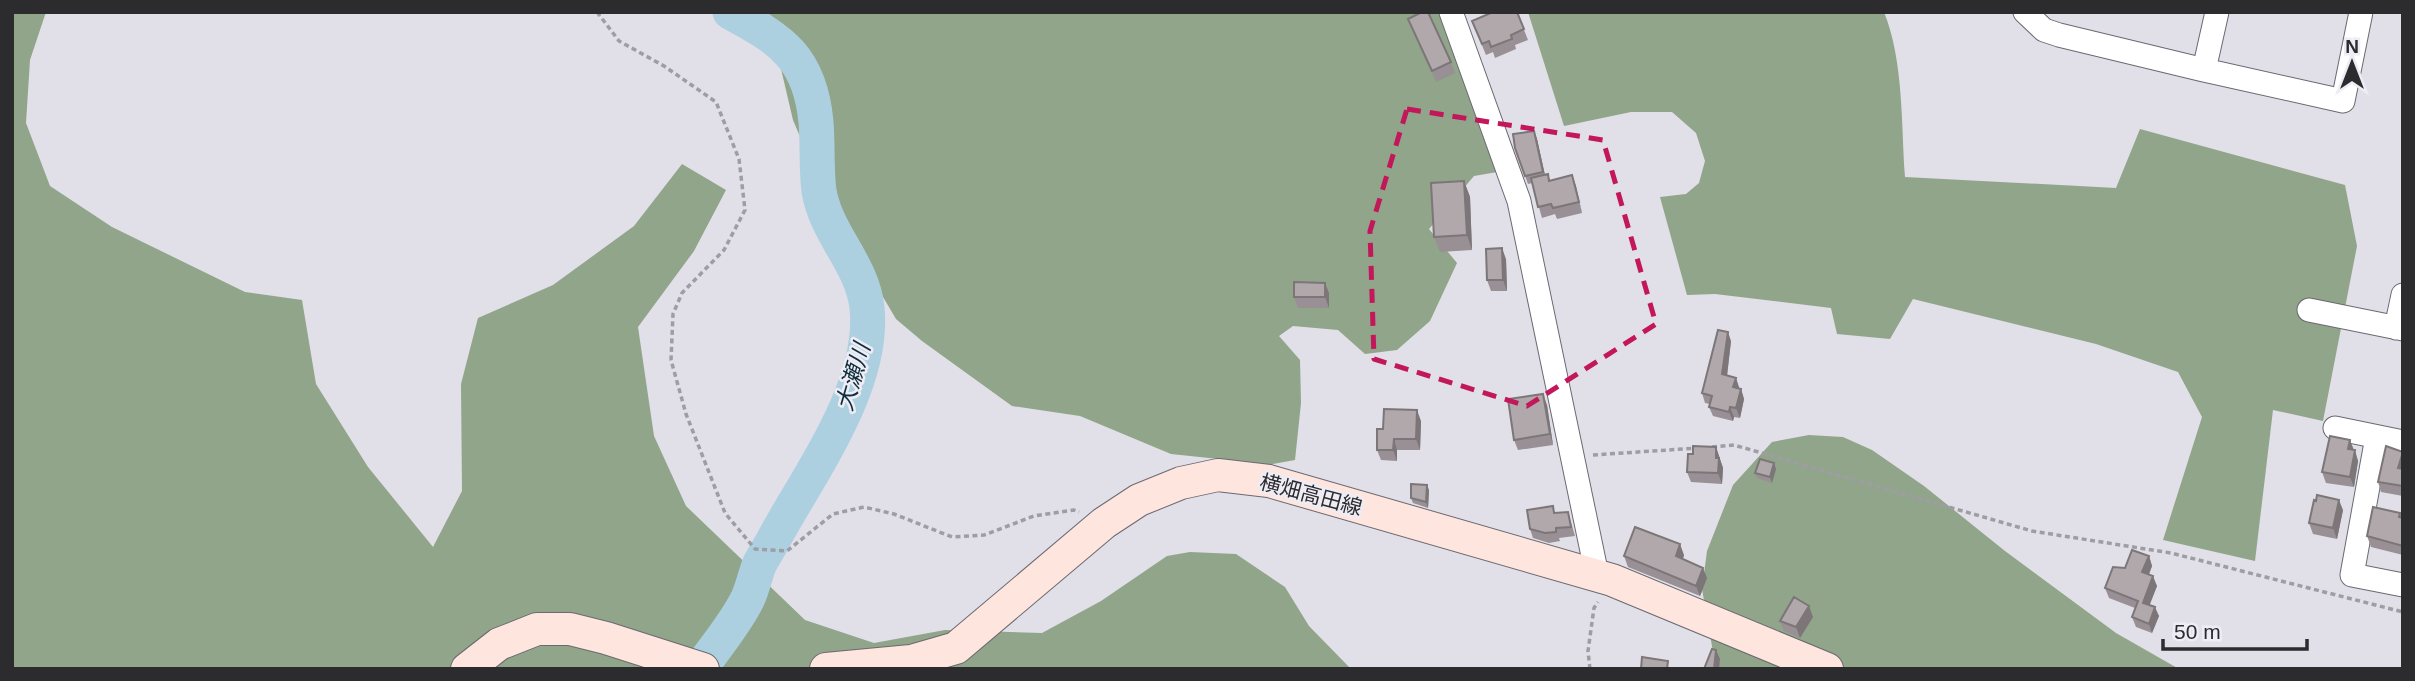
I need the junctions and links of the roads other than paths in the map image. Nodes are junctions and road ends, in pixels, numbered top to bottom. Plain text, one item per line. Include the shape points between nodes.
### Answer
1 (1451, 12) edge
2 (2025, 12) edge
3 (2217, 12) edge
4 (2361, 12) edge
5 (2204, 70) junction
6 (2403, 295) edge
7 (2309, 310) dead end
8 (2399, 328) edge
9 (2335, 428) dead end
10 (2377, 437) junction
11 (2403, 442) edge
12 (1604, 578) junction
13 (2403, 585) edge
14 (467, 669) edge
15 (703, 669) edge
16 (827, 669) edge
17 (1828, 669) edge

1 - 12 street via 1519,201 1571,457
2 - 5 street via 2044,30 2059,35
3 - 5 street
4 - 5 street via 2343,101
6 - 8 street
7 - 8 street
9 - 10 street
10 - 11 street
10 - 13 street via 2352,575
12 - 16 main road, 横畑高田線 via 1269,481 1218,475 1181,483 1139,500 1104,523 956,648 911,661
12 - 17 main road, 横畑高田線
14 - 15 main road via 499,644 537,629 570,629

